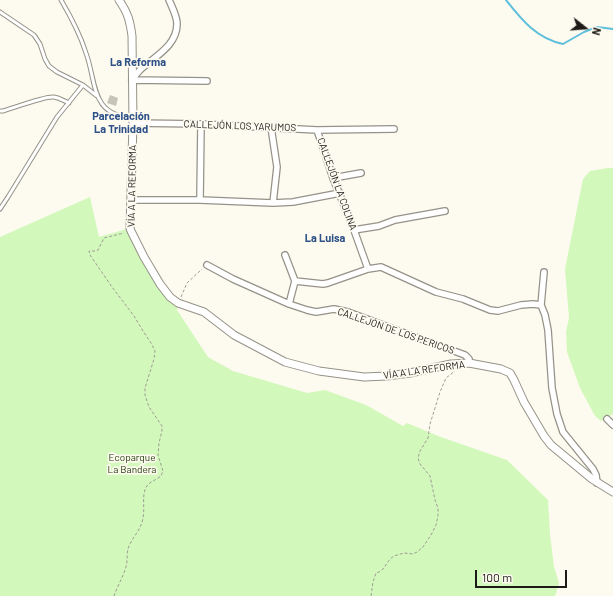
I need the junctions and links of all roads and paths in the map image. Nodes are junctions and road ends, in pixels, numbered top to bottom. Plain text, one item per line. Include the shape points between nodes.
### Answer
1 (61, 0) edge
2 (120, 0) edge
3 (170, 0) edge
4 (0, 12) edge
5 (132, 80) junction
6 (207, 82) dead end
7 (83, 85) junction
8 (97, 96) junction
9 (69, 103) junction
10 (0, 111) edge
11 (133, 121) junction
12 (201, 124) junction
13 (271, 127) junction
14 (394, 129) dead end
15 (317, 130) junction
16 (361, 173) dead end
17 (333, 178) junction
18 (340, 194) junction
19 (131, 200) junction
20 (200, 200) junction
21 (273, 203) junction
22 (0, 209) edge
23 (445, 211) dead end
24 (354, 230) junction
25 (131, 231) junction
26 (285, 255) dead end
27 (207, 265) joint
28 (368, 269) junction
29 (544, 272) dead end
30 (295, 281) junction
31 (178, 303) junction
32 (289, 304) junction
33 (541, 305) junction
34 (469, 363) junction
35 (459, 368) dead end
36 (607, 419) dead end
37 (613, 425) edge
38 (597, 482) junction
39 (613, 492) edge
40 (114, 596) edge
41 (371, 596) edge

1 - 8 lane via 87,53
2 - 5 street, VÍA A LA REFORMA via 126,11 132,36
3 - 5 street via 177,24 175,35 168,46
4 - 7 lane via 34,35 49,66
5 - 6 street
5 - 11 street, VÍA A LA REFORMA
7 - 8 lane
7 - 9 lane
8 - 11 lane via 115,115
9 - 10 lane via 53,97
9 - 22 lane via 56,117
11 - 12 street, CALLEJÓN LOS YARUMOS
11 - 19 street, VÍA A LA REFORMA
12 - 13 street, CALLEJÓN LOS YARUMOS
12 - 20 street
13 - 15 street, CALLEJÓN LOS YARUMOS
13 - 21 street via 277,167
14 - 15 street, CALLEJÓN LOS YARUMOS
15 - 17 street, CALLEJÓN LA COLINA
16 - 17 street
17 - 18 street, CALLEJÓN LA COLINA
18 - 21 street
18 - 24 street, CALLEJÓN LA COLINA
19 - 20 street
19 - 25 street, VÍA A LA REFORMA
20 - 21 street
23 - 24 street
24 - 28 street, CALLEJÓN LA COLINA
25 - 31 street, VÍA A LA REFORMA via 160,284
25 - 40 path via 104,238 98,250 89,251 134,316 155,352 145,394 149,407 162,426 158,455 162,471 161,476 151,482 145,490 143,519 129,545 126,567
26 - 30 street
27 - 31 path via 187,283
27 - 32 street, CALLEJÓN DE LOS PERICOS
28 - 30 street via 323,284
28 - 33 street via 381,266 436,292 463,298 490,310
29 - 33 street
30 - 32 street
31 - 34 street, VÍA A LA REFORMA via 204,312 234,335 285,362 319,371 364,377 388,376
32 - 34 street, CALLEJÓN DE LOS PERICOS via 316,312 334,308 348,312 465,355
33 - 38 street via 548,330 552,388 563,432 593,469
34 - 38 street, VÍA A LA REFORMA via 510,373 524,402 551,445
35 - 41 path via 446,378 430,424 428,438 418,458 430,476 438,508 436,524 423,547 414,554 394,556 376,574
36 - 37 street
38 - 39 street, VÍA A LA REFORMA

